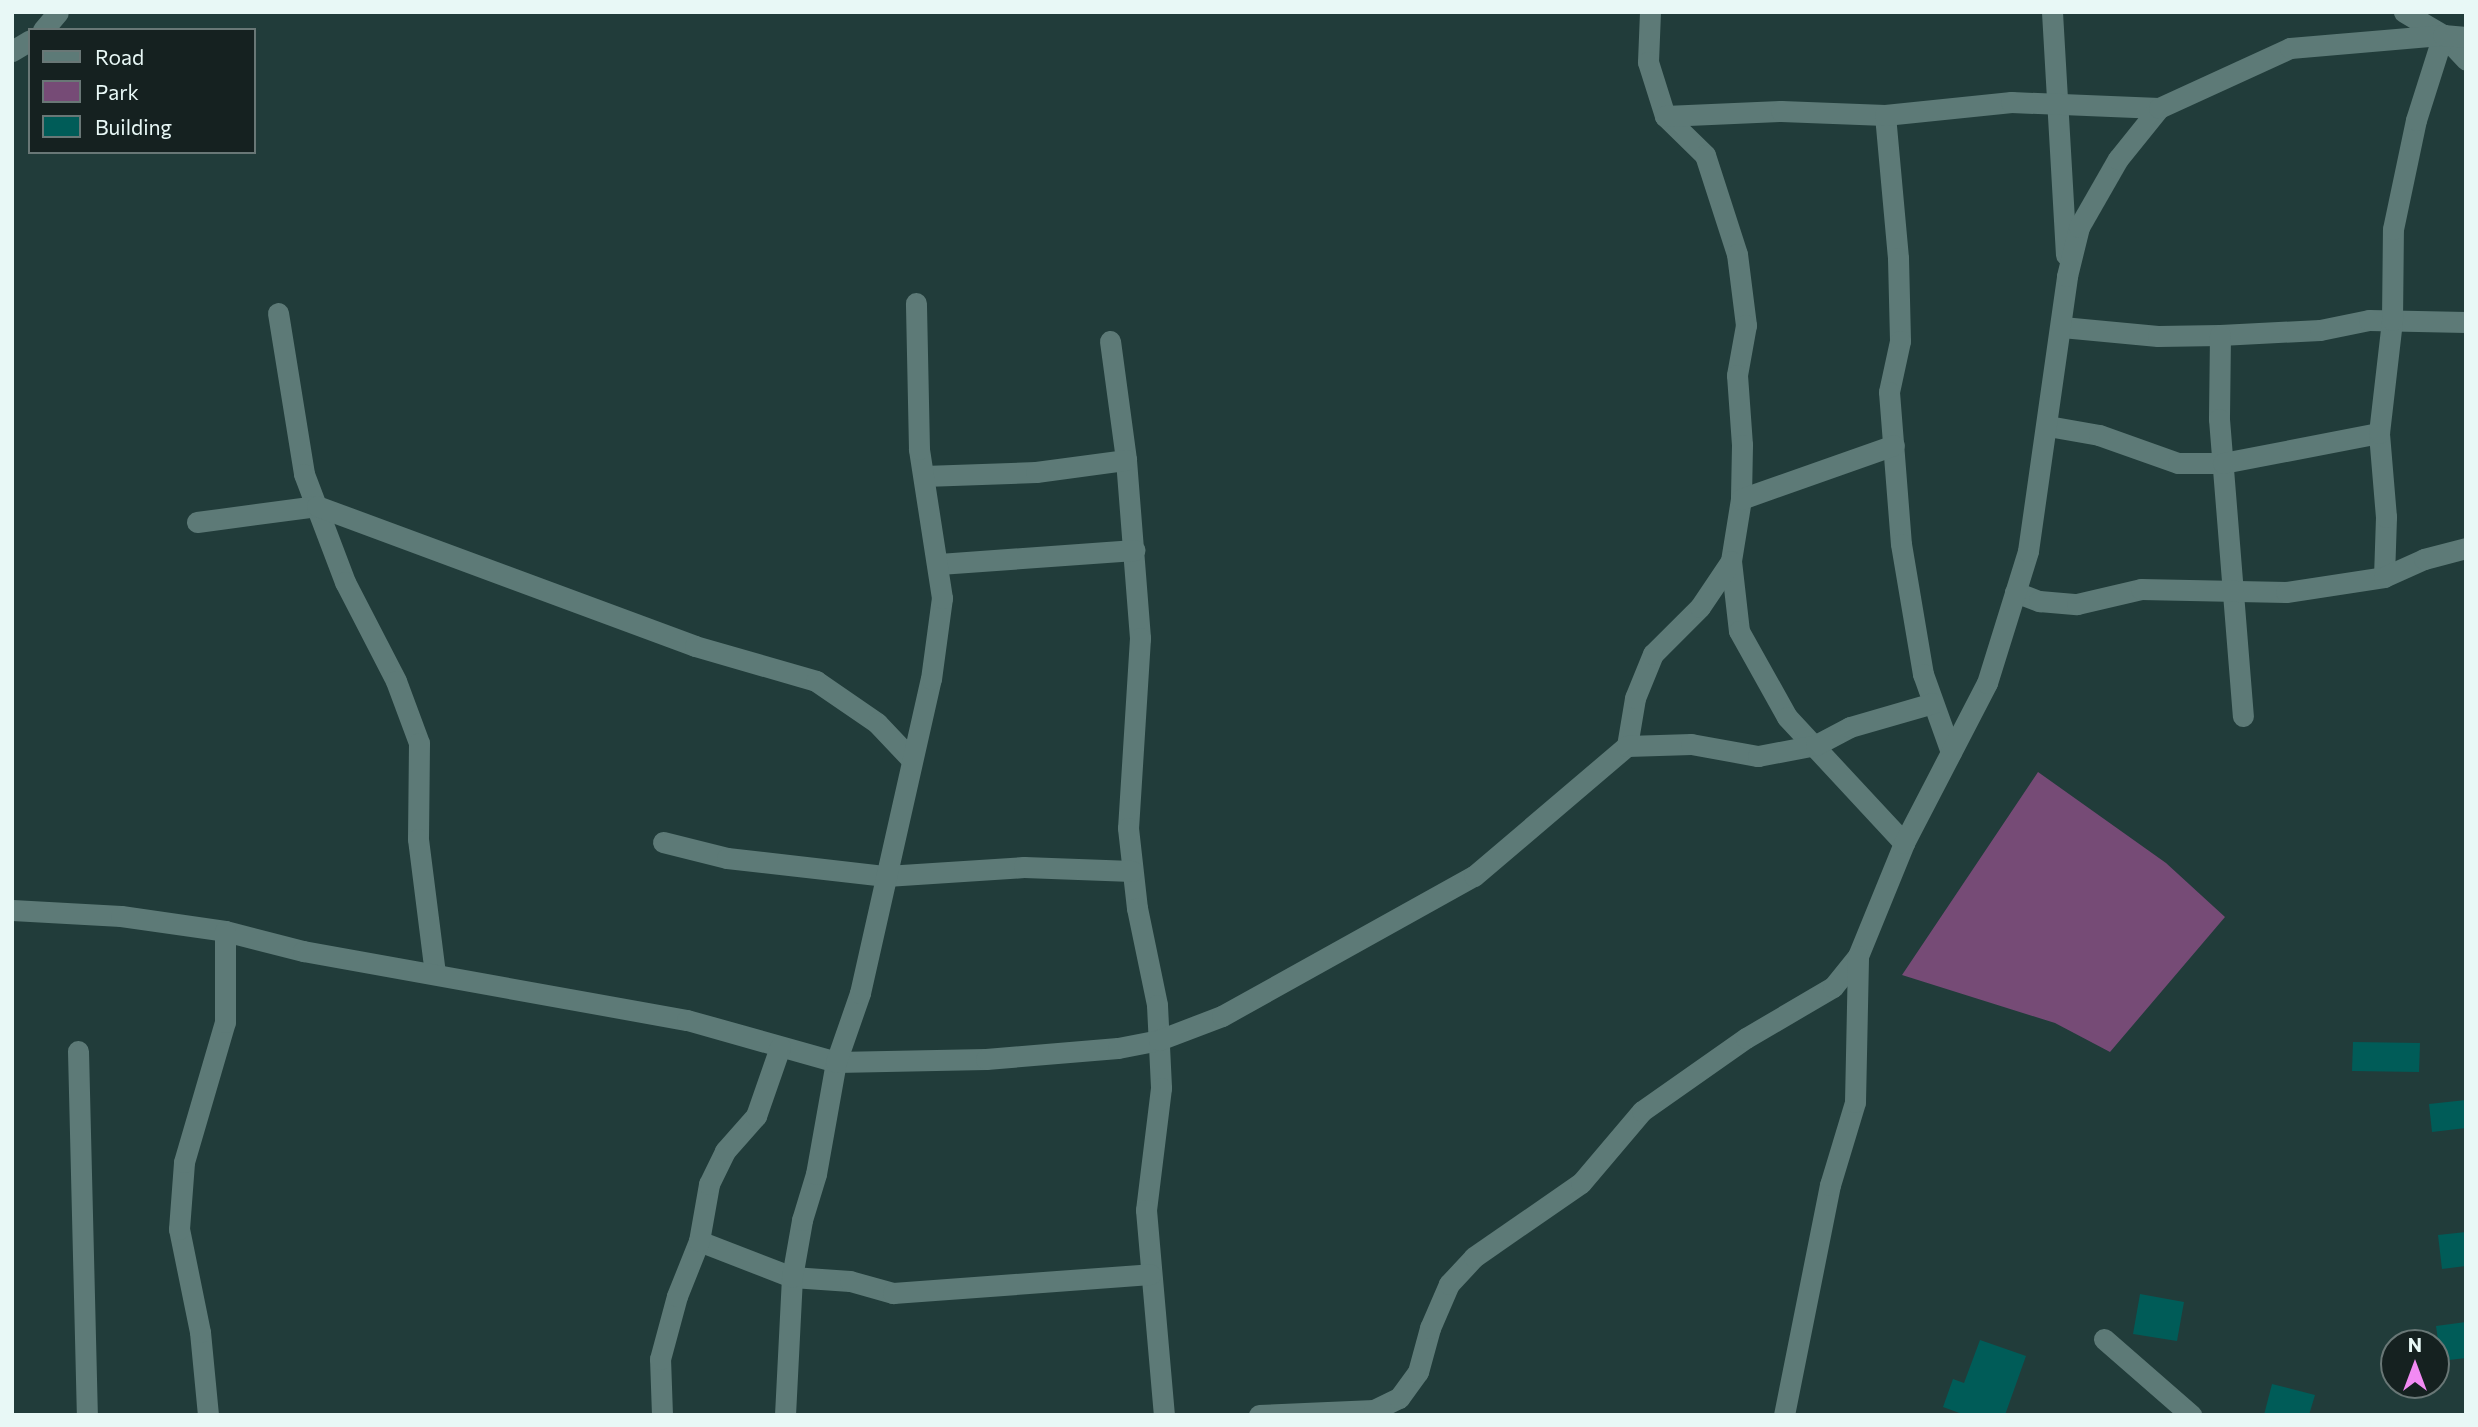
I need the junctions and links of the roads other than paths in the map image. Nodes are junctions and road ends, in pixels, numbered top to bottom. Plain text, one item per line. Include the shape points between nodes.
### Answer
1 (58, 12) edge
2 (1650, 12) edge
3 (2052, 12) edge
4 (2404, 12) edge
5 (45, 28) edge
6 (2443, 35) junction
7 (2466, 37) edge
8 (28, 41) edge
9 (12, 51) edge
10 (2466, 60) edge
11 (2057, 105) junction
12 (2159, 108) junction
13 (1885, 115) junction
14 (1665, 116) junction
15 (2067, 276) junction
16 (916, 303) dead end
17 (278, 313) dead end
18 (2392, 320) junction
19 (2466, 322) edge
20 (2062, 327) junction
21 (2220, 335) junction
22 (1110, 341) dead end
23 (2048, 426) junction
24 (2379, 433) junction
25 (1894, 445) junction
26 (1126, 460) junction
27 (2222, 463) junction
28 (924, 475) junction
29 (1741, 499) junction
30 (317, 506) junction
31 (197, 522) dead end
32 (2466, 548) edge
33 (1134, 550) junction
34 (1731, 561) junction
35 (939, 564) junction
36 (2384, 577) junction
37 (2232, 590) junction
38 (2015, 592) junction
39 (1933, 703) junction
40 (2243, 716) dead end
41 (1816, 745) junction
42 (1627, 746) junction
43 (1951, 752) junction
44 (911, 759) junction
45 (663, 842) dead end
46 (1904, 843) junction
47 (1132, 870) junction
48 (886, 876) junction
49 (12, 910) edge
50 (225, 931) junction
51 (1858, 956) junction
52 (435, 974) junction
53 (1159, 1040) junction
54 (780, 1047) junction
55 (78, 1051) dead end
56 (836, 1062) junction
57 (699, 1241) junction
58 (1150, 1274) junction
59 (792, 1277) junction
60 (2104, 1339) dead end
61 (1362, 1413) edge
62 (2188, 1414) edge
63 (87, 1415) edge
64 (208, 1415) edge
65 (662, 1415) edge
66 (785, 1415) edge
67 (1164, 1415) edge
68 (1259, 1415) edge
69 (1784, 1415) edge

1 - 5 street
2 - 14 street via 1648,62
3 - 11 street
4 - 6 street
6 - 7 street
6 - 10 street
6 - 12 street via 2290,48
6 - 18 street via 2416,120 2393,229
8 - 9 street
11 - 12 street
11 - 13 street via 2011,102
11 - 15 street
12 - 15 street via 2118,159 2079,228
13 - 14 street via 1781,111
13 - 25 street via 1898,258 1900,341 1889,392
14 - 29 street via 1705,155 1737,254 1746,325 1737,375
15 - 20 street
16 - 28 street via 914,374
17 - 30 street via 304,474
18 - 19 street
18 - 21 street
18 - 24 street
20 - 21 street via 2158,336
20 - 23 street
21 - 27 street
22 - 26 street
23 - 27 street via 2099,435 2178,463
23 - 38 street via 2028,551
24 - 27 street
24 - 36 street via 2386,517
25 - 29 street
25 - 39 street via 1901,544 1923,674
26 - 28 street via 1036,472
26 - 33 street
27 - 37 street
28 - 35 street
29 - 34 street
30 - 31 street
30 - 44 street via 695,646 816,681 877,723
30 - 52 street via 345,582 396,681 419,743 418,839
32 - 36 street via 2424,559
33 - 35 street
33 - 47 street via 1140,638 1128,828
34 - 41 street via 1739,631 1787,718
34 - 42 street via 1699,607 1653,654 1634,698
35 - 44 street via 939,625
36 - 37 street via 2286,592
37 - 38 street via 2141,589 2077,604 2039,601
37 - 40 street
38 - 43 street via 1987,683
39 - 41 street via 1850,727
39 - 43 street
41 - 42 street via 1758,756 1691,744
41 - 46 street
42 - 53 street via 1474,876 1222,1016
43 - 46 street
44 - 48 street
45 - 48 street via 727,858
46 - 51 street
47 - 48 street via 1024,867
47 - 53 street via 1157,1005
48 - 56 street via 860,993
49 - 50 street via 121,916
50 - 52 street via 303,951
50 - 64 street via 225,1021 184,1162 179,1228 200,1332
51 - 61 street via 1833,987 1746,1038 1642,1111 1581,1183 1474,1257 1449,1283 1418,1372 1399,1398
51 - 69 street via 1855,1102 1830,1185
52 - 54 street via 687,1020
53 - 56 street via 986,1059
53 - 58 street via 1161,1088 1146,1210
54 - 56 street
54 - 57 street via 756,1116 725,1151 709,1184
55 - 63 street
56 - 59 street
57 - 59 street
57 - 65 street via 677,1296 660,1359
58 - 59 street via 893,1293 850,1281
58 - 67 street
59 - 66 street
60 - 62 street
61 - 68 street

